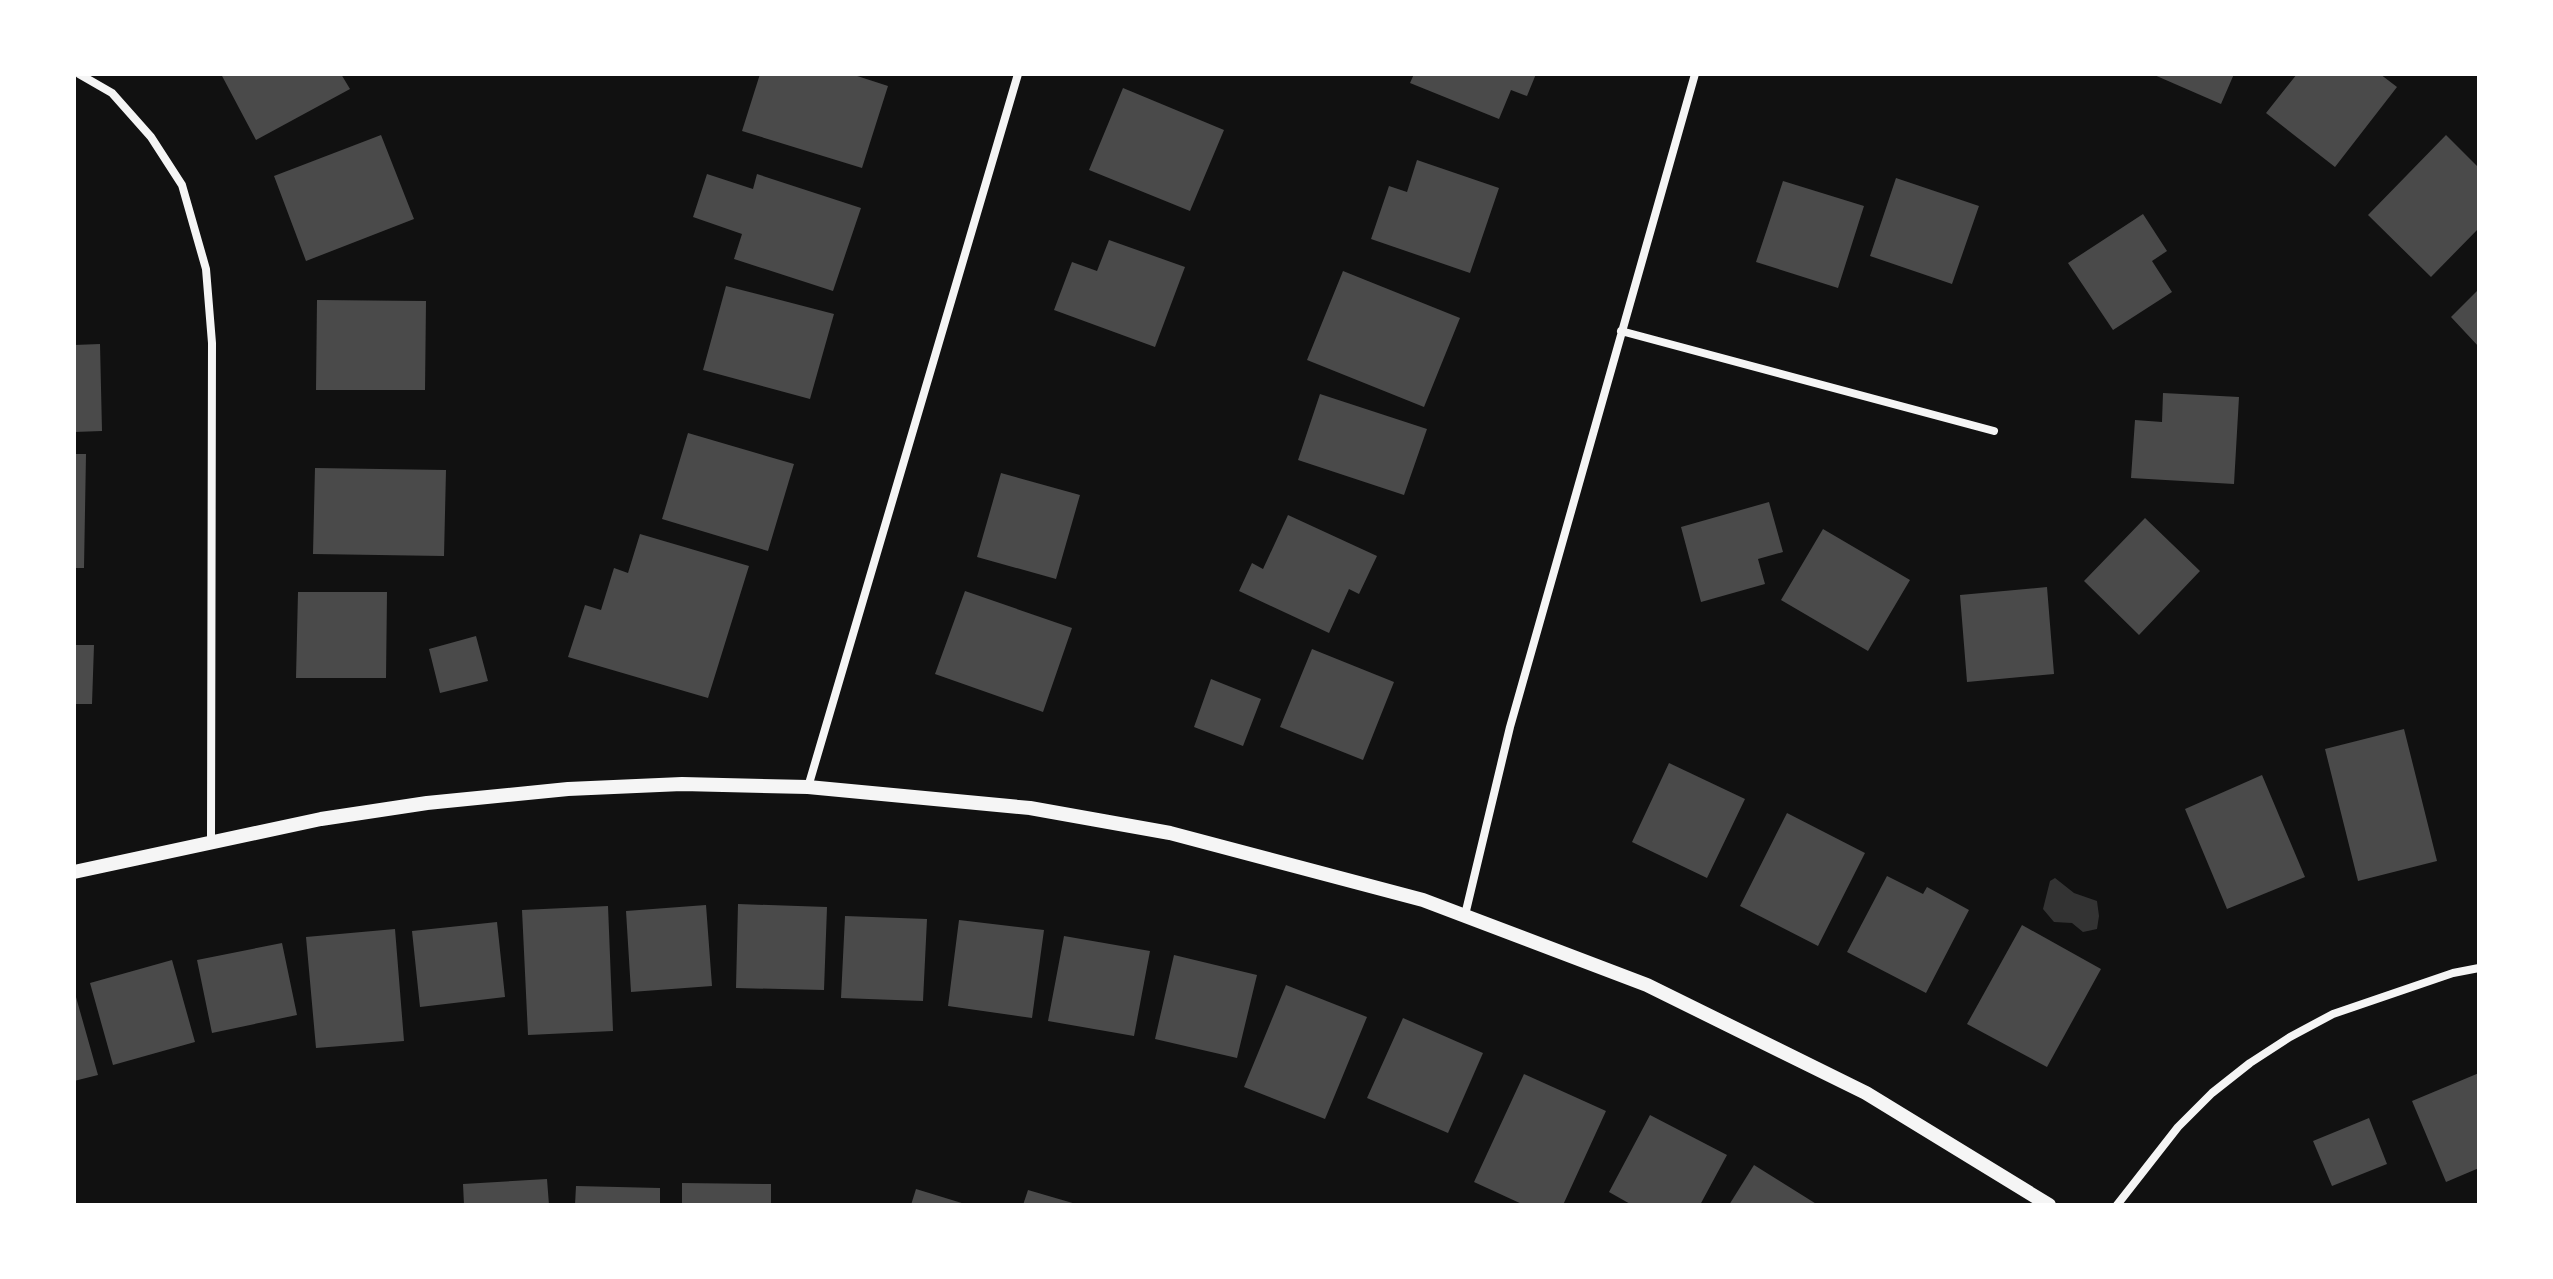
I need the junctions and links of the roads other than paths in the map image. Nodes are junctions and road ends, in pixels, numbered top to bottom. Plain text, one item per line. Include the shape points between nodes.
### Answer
1 (79, 74) edge
2 (1018, 74) edge
3 (1695, 74) edge
4 (1621, 331) junction
5 (1994, 431) dead end
6 (808, 787) junction
7 (211, 842) junction
8 (74, 872) edge
9 (1465, 915) junction
10 (2479, 968) edge
11 (2049, 1205) edge
12 (2117, 1205) edge

1 - 7 street via 112,93 151,137 182,185 206,269 212,343
2 - 6 street
3 - 4 street
4 - 5 street
4 - 9 street via 1510,727
6 - 7 street via 682,784 568,789 412,805
6 - 9 street via 1030,808 1170,833
7 - 8 street
9 - 11 street via 1647,985 1866,1093
10 - 12 street via 2333,1014 2250,1063 2178,1127

